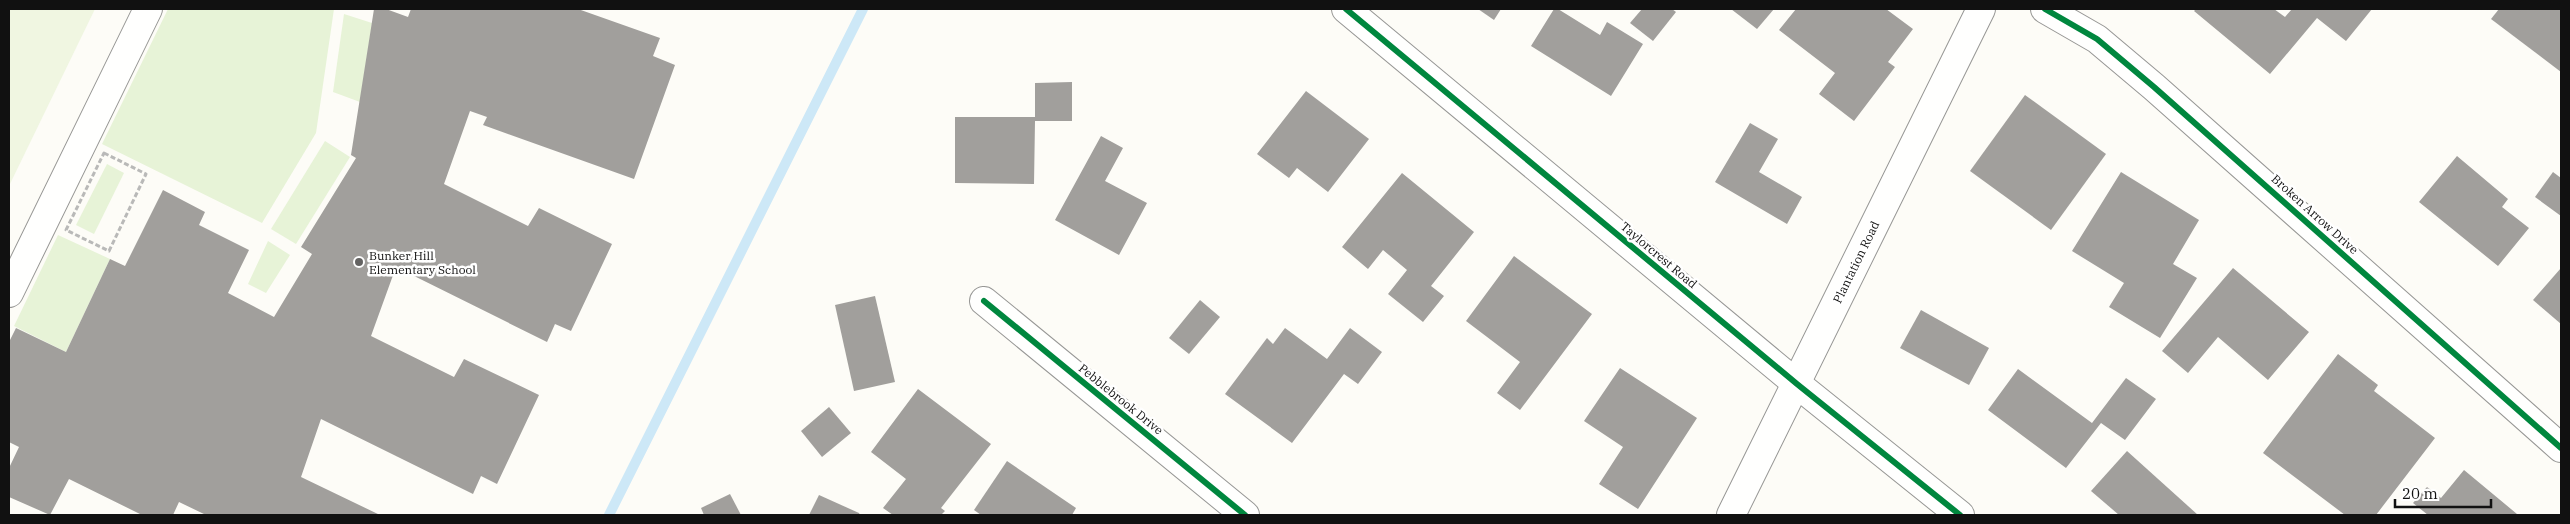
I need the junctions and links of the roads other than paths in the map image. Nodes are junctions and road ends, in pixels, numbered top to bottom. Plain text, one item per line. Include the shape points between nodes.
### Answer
1 (148, 9) edge
2 (1346, 9) edge
3 (1981, 9) edge
4 (2045, 9) edge
5 (9, 293) edge
6 (984, 301) dead end
7 (1797, 384) junction
8 (2561, 448) edge
9 (1245, 515) edge
10 (1732, 515) edge
11 (1960, 515) edge

1 - 5 street
2 - 7 street, Taylorcrest Road
3 - 7 street, Plantation Road
4 - 8 street, Broken Arrow Drive via 2097,39 2154,87
6 - 9 street, Pebblebrook Drive
7 - 10 street, Plantation Road
7 - 11 street, Taylorcrest Road

